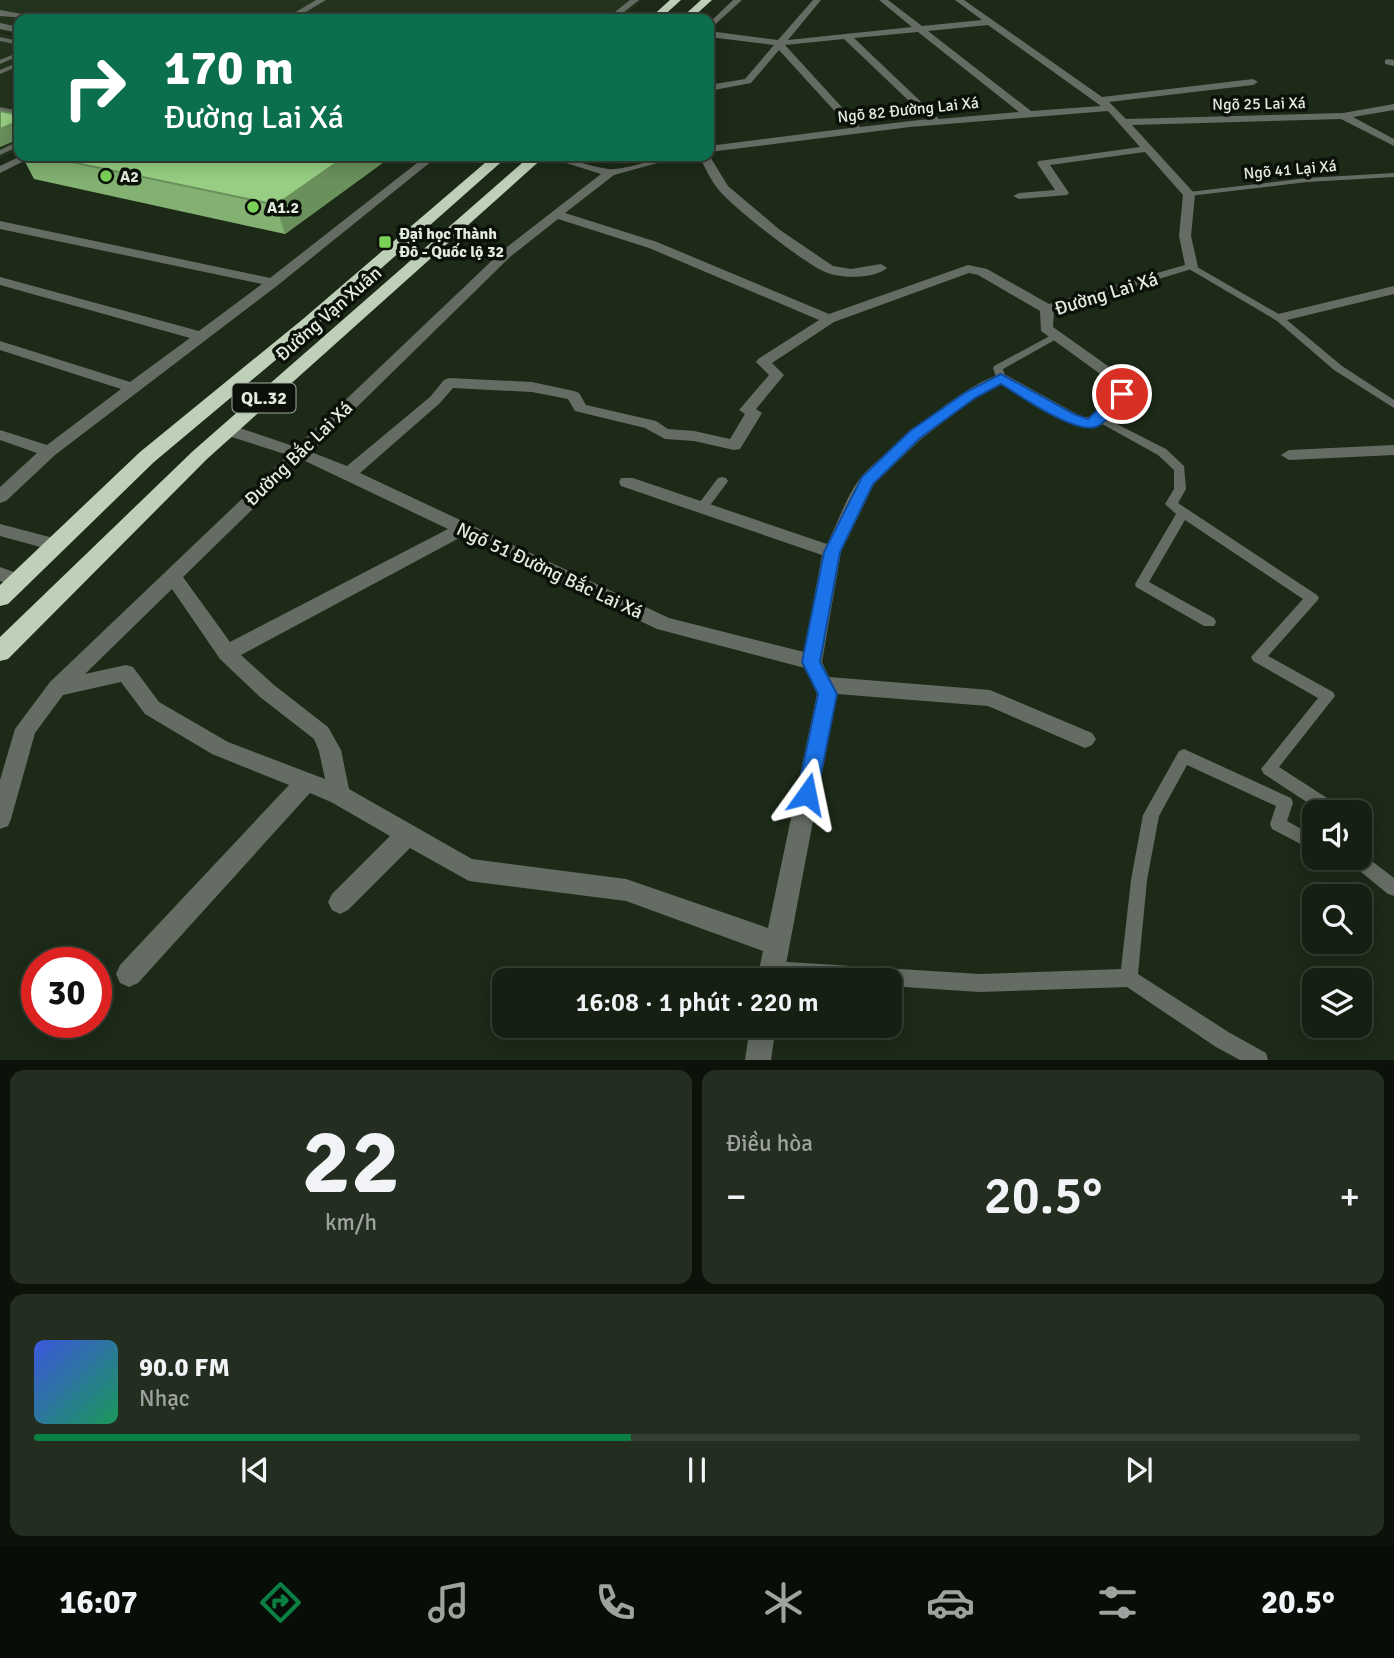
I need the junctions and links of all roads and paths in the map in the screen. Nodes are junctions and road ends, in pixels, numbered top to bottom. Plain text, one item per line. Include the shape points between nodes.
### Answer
1 (322, 0) edge
2 (635, 0) edge
3 (676, 0) edge
4 (707, 0) edge
5 (738, 0) edge
6 (817, 0) edge
7 (883, 0) edge
8 (959, 0) edge
9 (297, 14) edge
10 (617, 14) edge
11 (660, 14) edge
12 (691, 14) edge
13 (714, 22) edge
14 (989, 22) junction
15 (918, 29) junction
16 (714, 35) edge
17 (846, 36) junction
18 (780, 43) junction
19 (1253, 82) dead end
20 (714, 87) edge
21 (1106, 104) junction
22 (1394, 107) edge
23 (1028, 114) junction
24 (1343, 116) junction
25 (937, 121) junction
26 (1123, 122) junction
27 (857, 130) junction
28 (1394, 143) edge
29 (714, 148) edge
30 (1147, 149) junction
31 (19, 161) edge
32 (427, 161) edge
33 (495, 161) edge
34 (532, 161) edge
35 (566, 161) edge
36 (658, 161) edge
37 (707, 161) edge
38 (0, 170) edge
39 (610, 173) junction
40 (1394, 176) edge
41 (1189, 194) junction
42 (1019, 196) dead end
43 (558, 215) junction
44 (0, 225) edge
45 (1192, 267) junction
46 (881, 268) dead end
47 (0, 281) edge
48 (274, 282) junction
49 (1394, 290) edge
50 (1047, 309) junction
51 (829, 318) junction
52 (1279, 318) junction
53 (1057, 335) junction
54 (200, 336) junction
55 (0, 345) edge
56 (1001, 378) junction
57 (132, 388) junction
58 (1394, 405) edge
59 (1099, 418) junction
60 (228, 430) junction
61 (0, 435) edge
62 (1394, 450) edge
63 (49, 451) junction
64 (298, 452) junction
65 (1289, 455) dead end
66 (348, 474) junction
67 (722, 481) dead end
68 (627, 482) dead end
69 (0, 497) edge
70 (701, 509) junction
71 (1182, 513) junction
72 (463, 529) junction
73 (0, 530) edge
74 (55, 545) junction
75 (832, 552) junction
76 (0, 575) edge
77 (172, 575) junction
78 (18, 581) junction
79 (0, 598) edge
80 (1209, 622) dead end
81 (0, 652) edge
82 (227, 653) junction
83 (811, 662) junction
84 (822, 685) junction
85 (57, 688) junction
86 (1085, 739) dead end
87 (1184, 756) joint
88 (306, 782) junction
89 (339, 794) junction
90 (1317, 800) edge
91 (0, 819) edge
92 (408, 834) junction
93 (1302, 838) edge
94 (1371, 870) edge
95 (1394, 888) edge
96 (340, 902) dead end
97 (776, 943) junction
98 (772, 968) edge
99 (129, 974) dead end
100 (1129, 978) junction
101 (902, 980) edge
102 (761, 1038) edge
103 (758, 1059) edge
104 (1259, 1059) edge

1 - 9 street
2 - 10 street
3 - 11 highway
4 - 12 highway
5 - 13 street
6 - 18 street
7 - 15 street
8 - 14 street
14 - 15 street
14 - 21 street
15 - 17 street
15 - 23 street
16 - 18 street
17 - 18 street
17 - 25 street
18 - 20 street via 748,81
18 - 27 street
19 - 21 street, Ngõ 82 Đường Lai Xá
21 - 23 street, Ngõ 82 Đường Lai Xá
21 - 26 street
22 - 24 street, Ngõ 25 Lai Xá
23 - 25 street, Ngõ 82 Đường Lai Xá
24 - 26 street, Ngõ 25 Lai Xá
24 - 28 street
25 - 27 street, Ngõ 82 Đường Lai Xá
26 - 30 street
27 - 29 street, Ngõ 82 Đường Lai Xá
30 - 41 street
30 - 42 street via 1043,163 1063,193
31 - 38 street
32 - 48 street
33 - 74 highway, Đường Vạn Xuân / QL.32 via 148,457
34 - 60 highway, Đường Vạn Xuân / QL.32
35 - 39 street
36 - 39 street
37 - 46 street via 723,188 829,270 851,273
39 - 43 street, Đường Bắc Lai Xá
40 - 41 lane, Ngõ 41 Lại Xá via 1307,180
41 - 45 street via 1185,236
43 - 51 street via 653,244
43 - 64 street, Đường Bắc Lai Xá via 506,254
44 - 48 street
45 - 50 street, Đường Lai Xá
45 - 52 lane
47 - 54 street
48 - 54 street
49 - 52 street
50 - 51 street via 982,272 968,269
50 - 53 street, Đường Lai Xá via 1046,328
51 - 66 street via 763,362 777,375 750,411 734,445 657,432 650,424 580,408 574,396 532,387 449,383 435,401
52 - 58 lane via 1338,368
53 - 56 lane via 998,368
53 - 59 street, Đường Lai Xá via 1117,379 1122,394
54 - 57 street
55 - 57 street
56 - 59 street via 1079,422
56 - 75 street via 915,435 867,481
57 - 63 street
59 - 71 lane via 1162,452 1180,469 1180,489 1171,504
60 - 64 street, Ngõ 51 Đường Bắc Lai Xá
60 - 81 highway, Đường Vạn Xuân / QL.32
61 - 63 street
62 - 65 street
63 - 69 street
64 - 66 street, Ngõ 51 Đường Bắc Lai Xá
64 - 77 street, Đường Bắc Lai Xá
66 - 72 street, Ngõ 51 Đường Bắc Lai Xá
67 - 70 lane
68 - 70 street
70 - 75 street
71 - 80 lane via 1141,584
71 - 90 lane via 1312,598 1258,657 1328,696 1269,769
72 - 82 street
72 - 83 street, Ngõ 51 Đường Bắc Lai Xá via 664,624
73 - 74 street
74 - 78 highway, Đường Vạn Xuân / QL.32
75 - 83 street
76 - 78 street
77 - 82 street
77 - 85 street, Đường Bắc Lai Xá
78 - 79 highway, Đường Vạn Xuân / QL.32
82 - 89 street via 321,733 330,750
83 - 84 street
84 - 86 street via 990,698
84 - 97 street via 827,694
85 - 88 street via 126,673 152,708 220,748
85 - 91 street, Đường Bắc Lai Xá via 25,729
87 - 93 lane via 1285,803 1278,824
87 - 100 lane via 1151,815
88 - 89 street
88 - 99 street
89 - 92 street
92 - 96 street
92 - 97 street via 469,870 626,890
94 - 95 lane
97 - 98 street
100 - 101 lane via 978,983
100 - 104 lane
102 - 103 street

